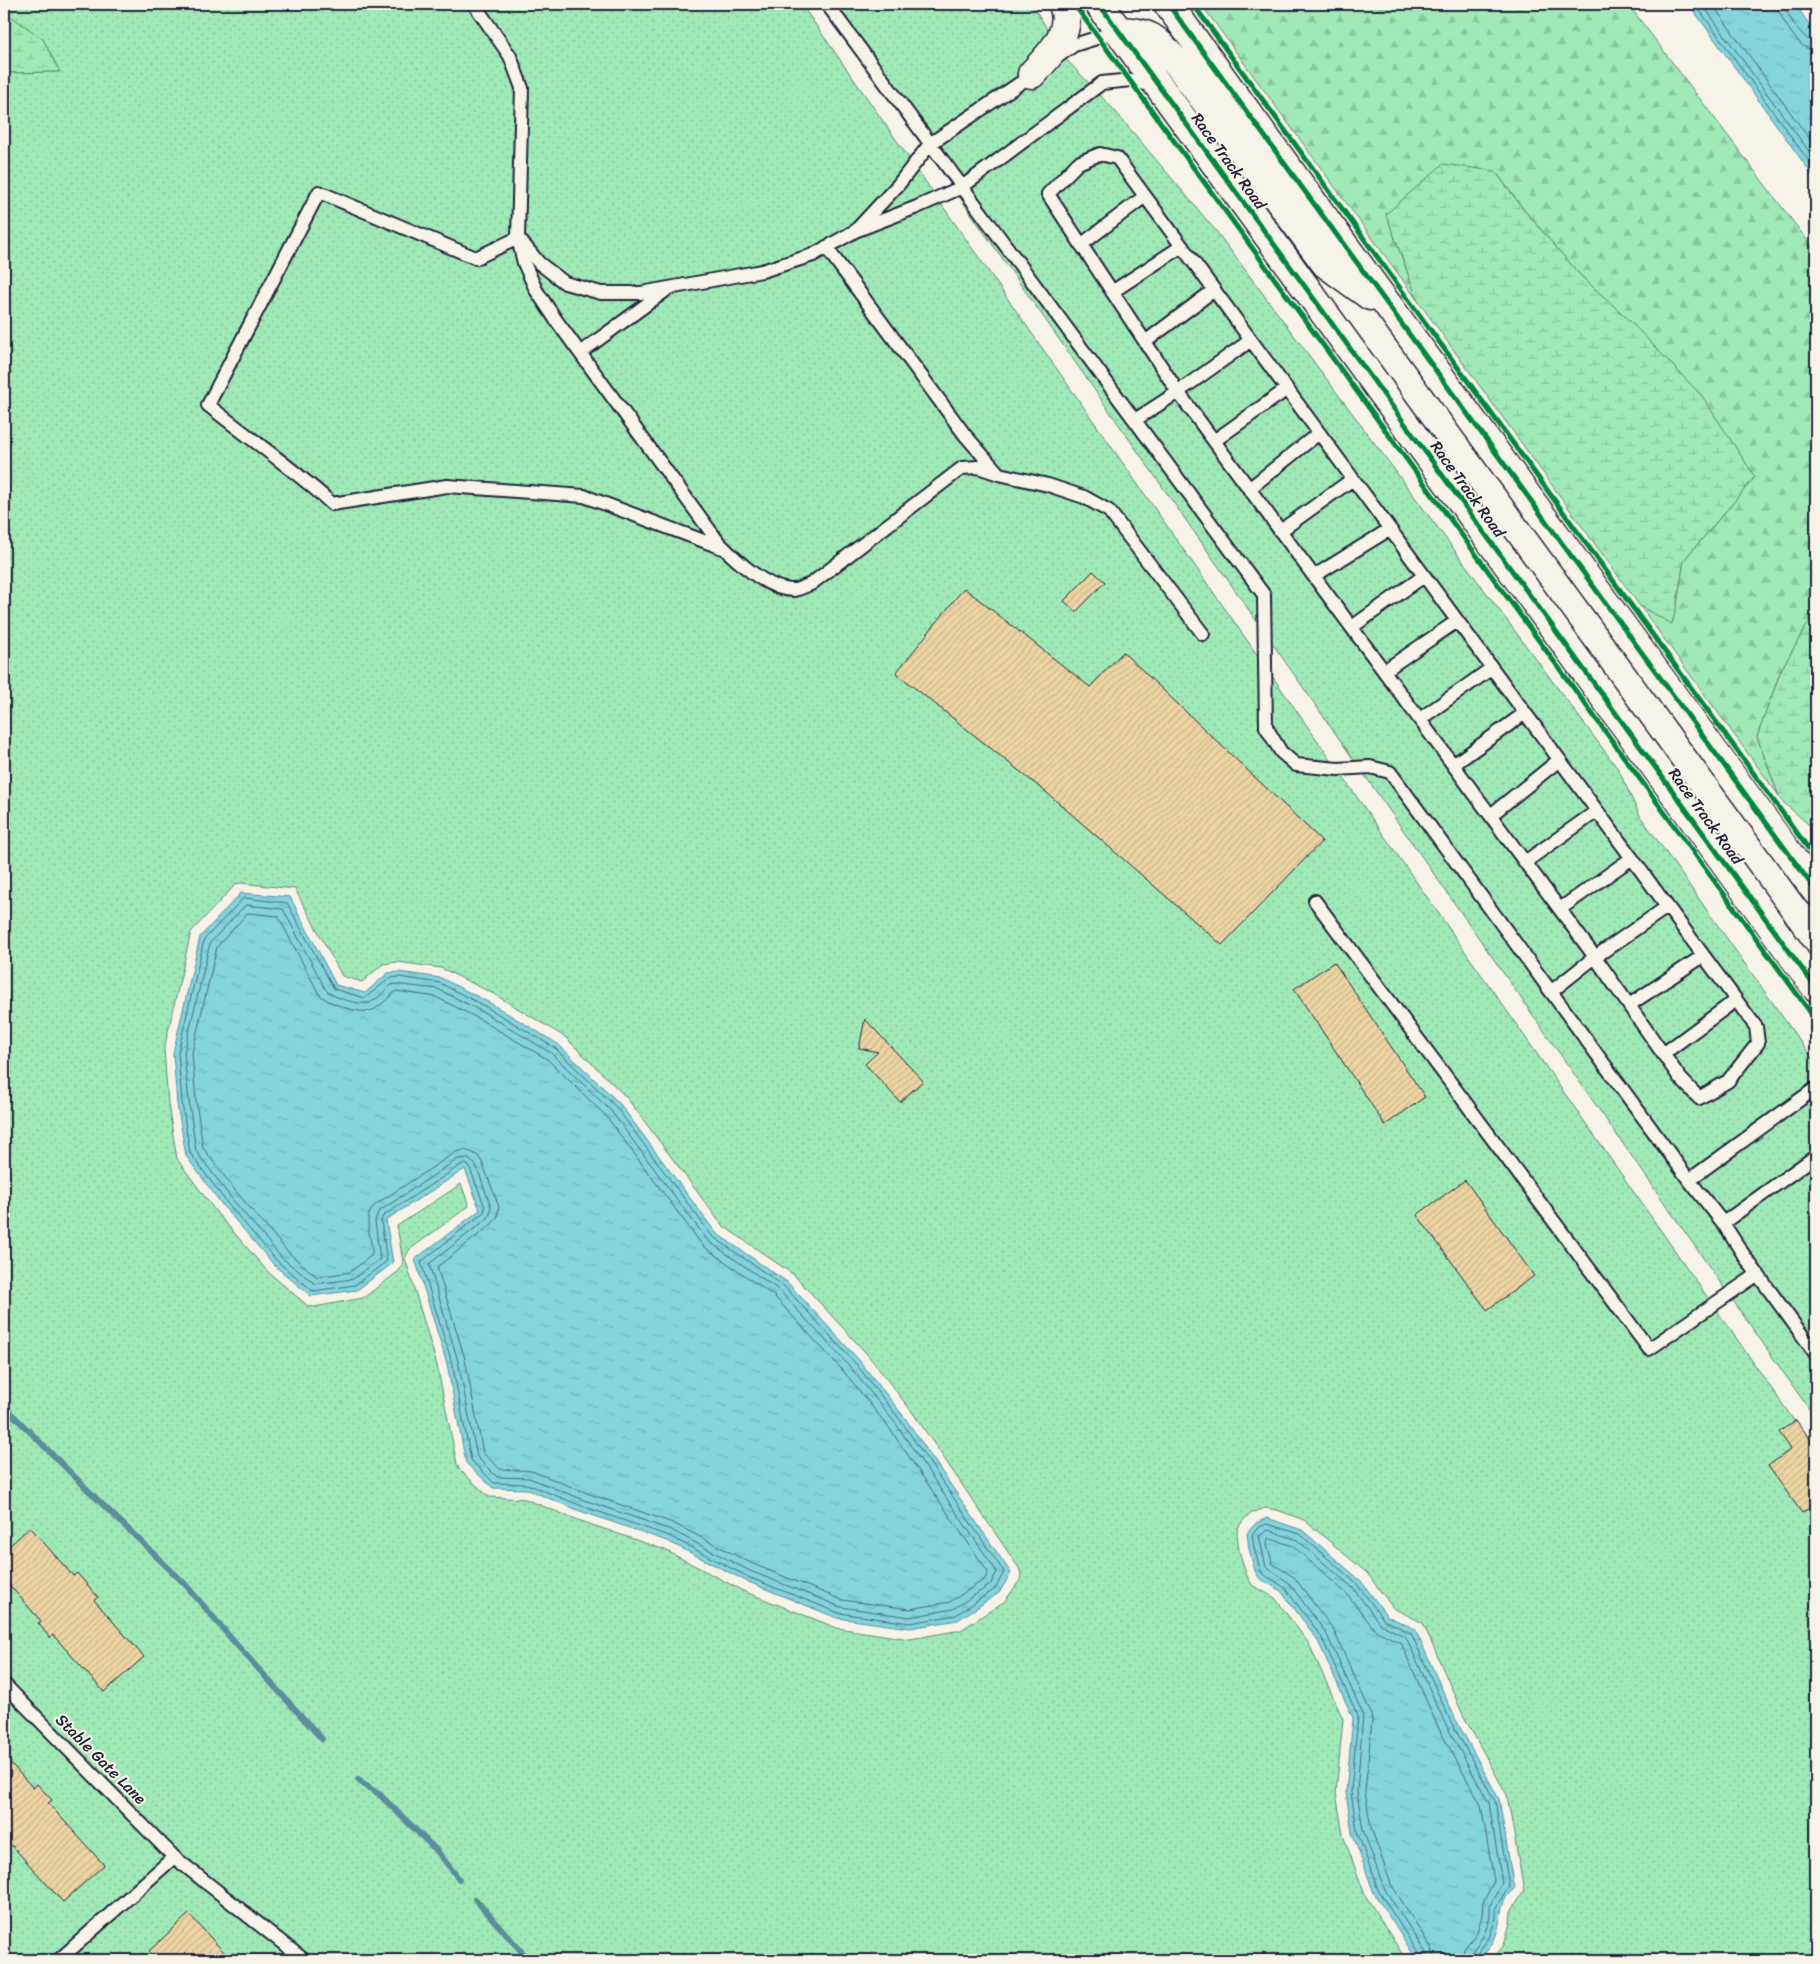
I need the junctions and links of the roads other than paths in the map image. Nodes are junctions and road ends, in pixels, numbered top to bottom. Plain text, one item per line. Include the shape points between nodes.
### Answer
1 (474, 4) edge
2 (827, 4) edge
3 (1063, 4) edge
4 (1099, 4) edge
5 (1168, 4) edge
6 (1119, 31) junction
7 (1032, 74) junction
8 (1160, 88) junction
9 (930, 144) junction
10 (962, 187) junction
11 (1145, 196) junction
12 (855, 231) junction
13 (518, 238) junction
14 (1081, 245) junction
15 (1182, 246) junction
16 (826, 247) junction
17 (669, 288) junction
18 (1214, 290) junction
19 (1112, 292) junction
20 (1392, 312) junction
21 (1250, 340) junction
22 (1145, 342) junction
23 (580, 353) junction
24 (1287, 389) junction
25 (1178, 392) junction
26 (1135, 420) junction
27 (1319, 433) junction
28 (1214, 441) junction
29 (999, 474) junction
30 (1353, 479) junction
31 (1249, 489) junction
32 (1390, 529) junction
33 (1280, 531) junction
34 (725, 550) junction
35 (1314, 576) junction
36 (1424, 576) junction
37 (1457, 621) junction
38 (1352, 627) junction
39 (1203, 634) dead end
40 (1492, 668) junction
41 (1384, 671) junction
42 (1525, 713) junction
43 (1420, 719) junction
44 (1559, 760) junction
45 (1453, 765) junction
46 (1597, 811) junction
47 (1490, 815) junction
48 (1632, 858) junction
49 (1525, 862) junction
50 (1816, 891) edge
51 (1315, 901) dead end
52 (1667, 907) junction
53 (1560, 909) junction
54 (1595, 956) junction
55 (1703, 956) junction
56 (1816, 988) edge
57 (1552, 991) junction
58 (1736, 1000) junction
59 (1629, 1005) junction
60 (1663, 1054) junction
61 (1816, 1088) edge
62 (1816, 1156) edge
63 (1690, 1180) junction
64 (1723, 1223) junction
65 (1758, 1274) junction
66 (1816, 1354) edge
67 (4, 1684) edge
68 (174, 1857) junction
69 (59, 1960) edge
70 (304, 1960) edge

1 - 13 lane via 510,56 522,88
2 - 9 lane
3 - 7 main road via 1066,17 1064,34
4 - 6 main road, Race Track Road
5 - 20 main road
6 - 7 lane via 1074,45
6 - 8 main road, Race Track Road
6 - 20 main road via 1151,36 1160,44 1326,264
7 - 9 lane
8 - 10 lane via 1131,80 1102,83
8 - 56 main road, Race Track Road
9 - 10 lane
9 - 12 lane via 898,185
10 - 12 lane
10 - 26 lane
11 - 14 lane
11 - 14 lane via 1117,158 1100,154 1078,163 1048,194
11 - 15 lane
12 - 16 lane
13 - 17 lane via 539,263 565,283 601,293 640,293
13 - 23 lane via 524,263 536,290
13 - 34 lane via 476,258 319,192 208,405 302,476 332,504 447,486 584,496
14 - 19 lane
15 - 18 lane
15 - 19 lane
16 - 17 lane via 813,255 762,271
16 - 29 lane via 966,435
17 - 23 lane
18 - 21 lane
18 - 22 lane
19 - 22 lane
20 - 50 main road
21 - 24 lane
21 - 25 lane
22 - 25 lane
23 - 34 lane
24 - 27 lane
24 - 28 lane
25 - 26 lane
25 - 28 lane
26 - 57 lane via 1264,595 1266,727 1281,752 1296,765 1338,769 1370,767 1390,772
27 - 30 lane
27 - 31 lane
28 - 31 lane
29 - 34 lane via 978,468 962,468 811,584 795,590 767,582
29 - 39 lane via 1084,497 1109,511
30 - 32 lane
30 - 33 lane
31 - 33 lane
32 - 35 lane
32 - 36 lane
33 - 35 lane
35 - 38 lane
36 - 37 lane
36 - 38 lane
37 - 40 lane
37 - 41 lane
38 - 41 lane
40 - 42 lane
40 - 43 lane
41 - 43 lane
42 - 44 lane
42 - 45 lane
43 - 45 lane
44 - 46 lane
44 - 47 lane
45 - 47 lane
46 - 48 lane
46 - 49 lane
47 - 49 lane
48 - 52 lane
48 - 53 lane
49 - 53 lane
51 - 65 lane via 1649,1349
52 - 54 lane
52 - 55 lane
53 - 54 lane
54 - 57 lane
54 - 59 lane
55 - 58 lane
55 - 59 lane
57 - 63 lane
58 - 60 lane
58 - 60 lane via 1756,1027 1758,1043 1728,1081 1700,1098
59 - 60 lane
61 - 63 lane
62 - 64 lane
63 - 64 lane
64 - 65 lane
65 - 66 lane
67 - 68 lane, Stable Gate Lane
68 - 69 lane
68 - 70 lane, Stable Gate Lane

